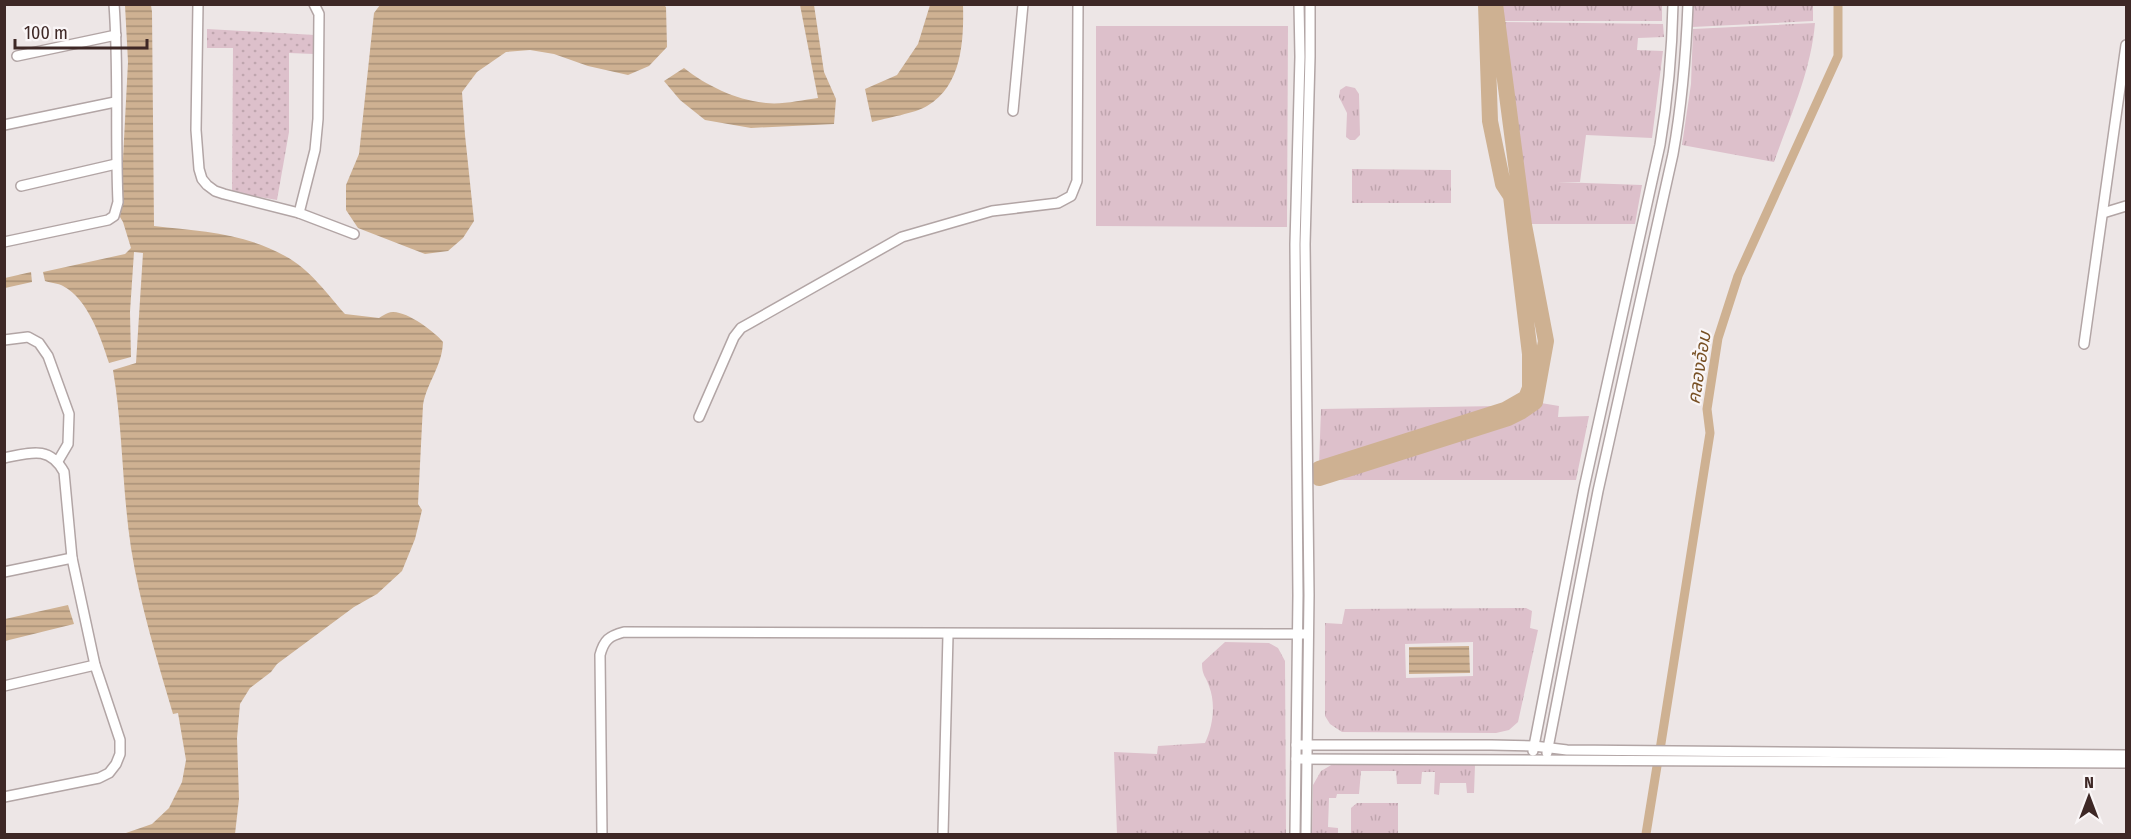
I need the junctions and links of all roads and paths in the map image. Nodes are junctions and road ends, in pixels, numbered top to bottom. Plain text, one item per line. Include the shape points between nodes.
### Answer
1 (114, 4) edge
2 (198, 4) edge
3 (314, 4) edge
4 (1023, 4) edge
5 (1078, 4) edge
6 (1299, 4) edge
7 (1310, 4) edge
8 (1673, 4) edge
9 (1688, 4) edge
10 (116, 35) junction
11 (2127, 45) edge
12 (17, 56) dead end
13 (115, 102) junction
14 (1013, 111) dead end
15 (4, 125) edge
16 (116, 164) junction
17 (21, 186) dead end
18 (2127, 206) edge
19 (298, 213) junction
20 (2103, 213) junction
21 (354, 234) dead end
22 (4, 242) edge
23 (4, 340) edge
24 (2084, 344) dead end
25 (699, 417) dead end
26 (4, 458) edge
27 (58, 461) junction
28 (72, 558) junction
29 (4, 572) edge
30 (1298, 634) junction
31 (1308, 634) junction
32 (948, 635) junction
33 (95, 664) junction
34 (4, 686) edge
35 (1296, 745) junction
36 (1307, 745) junction
37 (1534, 746) junction
38 (1548, 747) junction
39 (2127, 755) edge
40 (1296, 759) junction
41 (1307, 759) junction
42 (1532, 760) junction
43 (1546, 760) junction
44 (2127, 763) edge
45 (4, 797) edge
46 (602, 834) edge
47 (944, 834) edge
48 (1295, 834) edge
49 (1306, 834) edge

1 - 10 street
2 - 19 street via 196,130 202,179 215,191
3 - 19 street via 319,14 318,119 315,150
4 - 14 street
5 - 25 street via 1077,181 1071,196 1058,203 992,211 902,237 741,328
6 - 30 street via 1294,244
7 - 31 street via 1305,244
8 - 37 street via 1672,51 1659,151 1584,488
9 - 38 street via 1681,111 1673,154 1598,491
10 - 12 street
10 - 13 street
11 - 20 street
13 - 15 street
13 - 16 street
16 - 17 street
16 - 22 street via 118,202 114,216
18 - 20 street
19 - 21 street
20 - 24 street
23 - 27 street via 28,337 39,343 48,356 69,414 68,444
26 - 27 street via 44,453
27 - 28 street via 64,472
28 - 29 street
28 - 33 street
30 - 31 street
30 - 32 street
30 - 35 street
31 - 36 street
32 - 46 street via 612,635 605,640 600,655
32 - 47 street
33 - 34 street
33 - 45 street via 120,740 116,764 99,778
35 - 36 street
35 - 40 street
36 - 37 street
36 - 41 street
37 - 38 street
37 - 42 street
38 - 39 street
38 - 43 street
40 - 41 street
40 - 48 street
41 - 42 street
41 - 49 street
42 - 43 street
43 - 44 street

